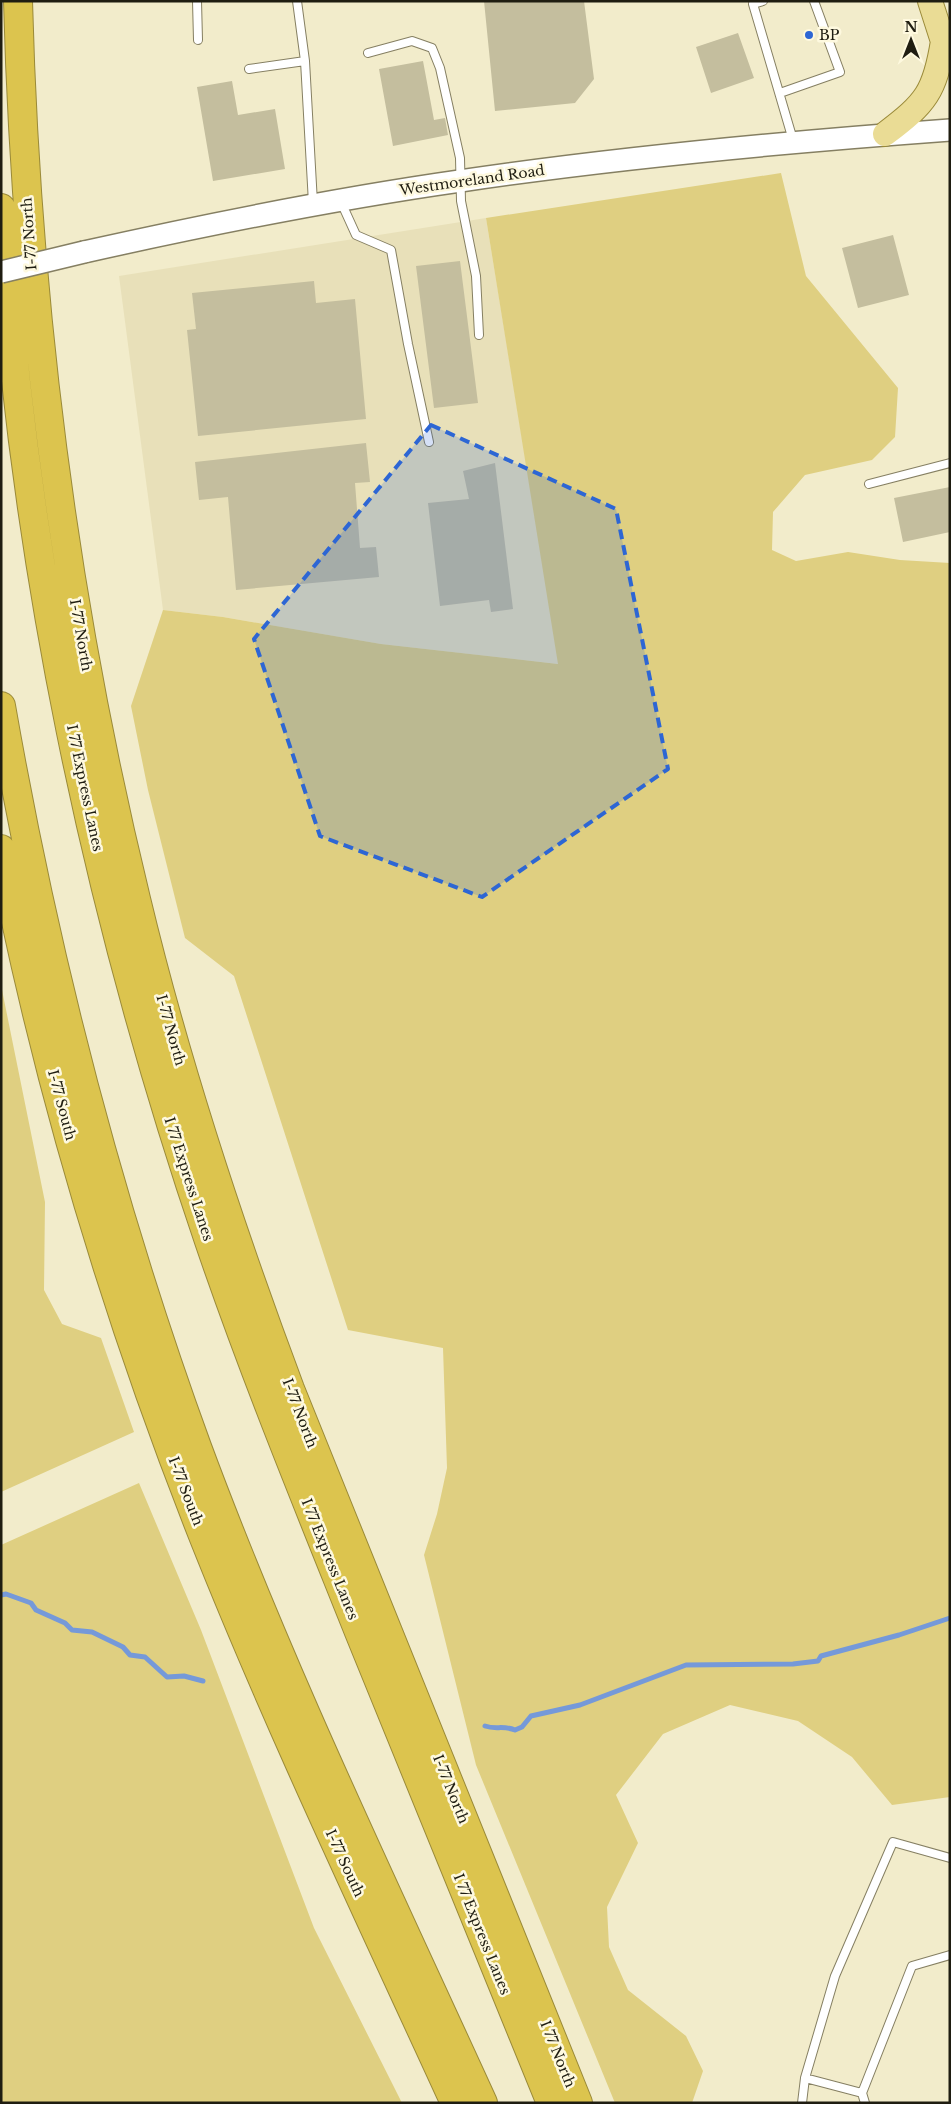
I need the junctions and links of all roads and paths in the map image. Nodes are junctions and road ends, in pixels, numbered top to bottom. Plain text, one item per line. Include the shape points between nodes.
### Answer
1 (18, 1) edge
2 (197, 1) edge
3 (297, 1) edge
4 (763, 1) edge
5 (814, 1) edge
6 (930, 1) edge
7 (198, 40) dead end
8 (946, 51) edge
9 (368, 53) dead end
10 (305, 61) junction
11 (248, 68) dead end
12 (780, 92) junction
13 (950, 130) edge
14 (885, 134) junction
15 (794, 142) junction
16 (460, 181) junction
17 (340, 200) junction
18 (314, 205) junction
19 (1, 208) edge
20 (1, 272) edge
21 (479, 335) dead end
22 (429, 442) dead end
23 (950, 462) edge
24 (869, 484) dead end
25 (1, 706) edge
26 (1, 849) edge
27 (450, 1856) junction
28 (950, 1858) edge
29 (950, 1955) edge
30 (538, 2005) junction
31 (805, 2078) junction
32 (862, 2093) junction
33 (455, 2103) edge
34 (483, 2103) edge
35 (551, 2103) edge
36 (578, 2103) edge
37 (802, 2103) edge
38 (864, 2103) edge

1 - 30 highway, I-77 North via 28,224 55,480 95,714 141,918 178,1057 260,1310
2 - 7 lane
3 - 10 lane
4 - 12 lane via 753,4
5 - 12 lane via 840,72
6 - 8 main road
8 - 14 main road via 928,95 915,111
9 - 16 lane via 412,41 432,48 440,68 458,149
10 - 11 lane
10 - 18 lane
12 - 15 lane
13 - 14 street, Westmoreland Road
14 - 15 street, Westmoreland Road
15 - 16 street, Westmoreland Road
16 - 17 street, Westmoreland Road
16 - 21 lane via 476,276
17 - 18 street, Westmoreland Road
17 - 22 lane via 356,235 391,250
18 - 20 street, Westmoreland Road, bridge
19 - 27 highway, I 77 Express Lanes via 19,398 46,587 75,747 130,982 178,1146 236,1318
23 - 24 lane
25 - 34 highway via 30,864 69,1030 114,1196 168,1366 275,1642
26 - 33 highway, I-77 South via 66,1120 116,1289 173,1456 270,1696
27 - 30 highway via 493,1927 510,1969
27 - 35 highway, I 77 Express Lanes
28 - 31 lane via 893,1842 835,1976
29 - 32 lane via 912,1966
30 - 36 highway, I 77 North
31 - 32 lane
31 - 37 lane
32 - 38 lane

